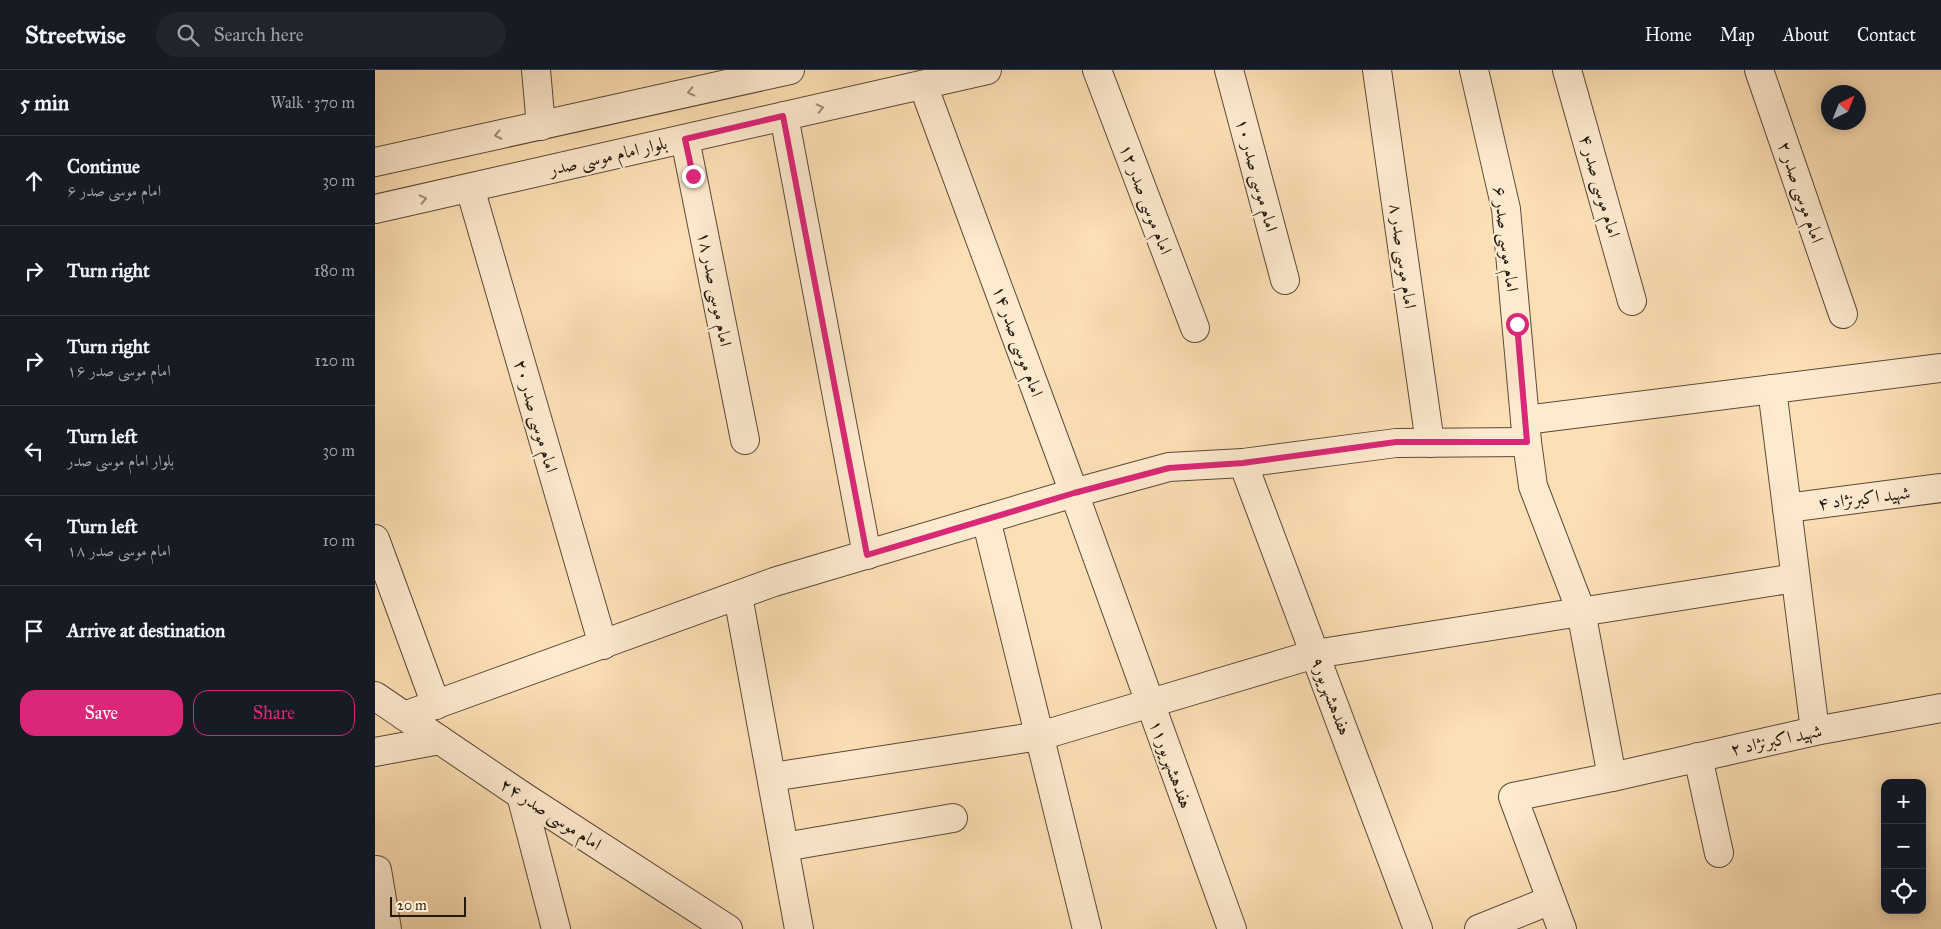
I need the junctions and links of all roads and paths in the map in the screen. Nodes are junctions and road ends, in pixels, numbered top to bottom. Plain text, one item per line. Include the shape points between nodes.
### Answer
1 (536, 70) edge
2 (790, 70) edge
3 (987, 70) edge
4 (1097, 70) edge
5 (1229, 70) edge
6 (1377, 70) edge
7 (1474, 70) edge
8 (1567, 70) edge
9 (1759, 70) edge
10 (731, 76) edge
11 (923, 85) junction
12 (783, 116) junction
13 (541, 126) junction
14 (685, 139) junction
15 (375, 162) edge
16 (470, 188) junction
17 (375, 209) edge
18 (1285, 280) dead end
19 (1632, 301) dead end
20 (1843, 314) dead end
21 (1195, 328) dead end
22 (1941, 368) edge
23 (1772, 389) junction
24 (1526, 431) junction
25 (745, 440) dead end
26 (1430, 443) junction
27 (1243, 463) junction
28 (1941, 488) edge
29 (1074, 493) junction
30 (1787, 508) junction
31 (987, 519) junction
32 (375, 539) edge
33 (867, 555) junction
34 (1795, 578) junction
35 (738, 596) junction
36 (1112, 598) joint
37 (1581, 611) junction
38 (603, 645) junction
39 (1315, 654) junction
40 (375, 696) edge
41 (1149, 703) junction
42 (436, 705) junction
43 (1941, 708) edge
44 (404, 716) junction
45 (1815, 731) junction
46 (1040, 736) junction
47 (439, 740) junction
48 (375, 752) edge
49 (1698, 757) junction
50 (771, 777) junction
51 (1612, 777) junction
52 (521, 795) junction
53 (953, 818) dead end
54 (784, 847) junction
55 (1719, 853) dead end
56 (377, 870) dead end
57 (1551, 900) junction
58 (387, 929) edge
59 (556, 929) edge
60 (728, 929) edge
61 (799, 929) edge
62 (1087, 929) edge
63 (1232, 929) edge
64 (1418, 929) edge
65 (1479, 929) edge
66 (1562, 929) edge

1 - 13 street
2 - 10 street
3 - 11 street, بلوار امام موسی صدر
4 - 21 street, امام موسی صدر ۱۲
5 - 18 street, امام موسی صدر ۱۰
6 - 26 street, امام موسی صدر ۸
7 - 24 street, امام موسی صدر ۶ via 1506,209
8 - 19 street, امام موسی صدر ۴
9 - 20 street, امام موسی صدر ۲
10 -> 13 street
12 -> 11 street, بلوار امام موسی صدر
11 - 29 street, امام موسی صدر ۱۴
12 - 14 street, بلوار امام موسی صدر
12 - 33 street
13 -> 15 street
14 - 16 street, بلوار امام موسی صدر
14 - 25 street, امام موسی صدر ۱۸
17 -> 16 street, بلوار امام موسی صدر
16 - 38 street, امام موسی صدر ۲۰
22 - 23 street
23 - 24 street
23 - 30 street
24 - 26 street
24 - 37 street, امام موسی صدر ۶ via 1533,486
26 - 27 street via 1396,442
27 - 29 street via 1169,468
27 - 39 street, هفدهشهریور۹
28 - 30 street, شهید اکبرنژاد ۴
29 - 31 street
29 - 36 street, امام موسی صدر ۱۴
30 - 34 street
31 - 33 street
31 - 46 street
32 - 42 street
33 - 35 street
34 - 37 street
34 - 45 street
35 - 38 street
35 - 50 street
36 - 41 street, هفدهشهریور۱۱
37 - 39 street
37 - 51 street, امام موسی صدر ۶
38 - 42 street
39 - 41 street
39 - 64 street, هفدهشهریور۹
40 - 44 street, امام موسی صدر ۲۴
41 - 46 street
41 - 63 street, هفدهشهریور۱۱
42 - 44 street
43 - 45 street, شهید اکبرنژاد ۲
44 - 47 street, امام موسی صدر ۲۴
45 - 49 street, شهید اکبرنژاد ۲
46 - 50 street
46 - 62 street
47 - 48 street
47 - 52 street, امام موسی صدر ۲۴
49 - 51 street, شهید اکبرنژاد ۲
49 - 55 street
50 - 54 street
51 - 57 street, شهید اکبرنژاد ۲ via 1513,797
52 - 59 street
52 - 60 street, امام موسی صدر ۲۴
53 - 54 street
54 - 61 street
56 - 58 street
57 - 65 street
57 - 66 street

